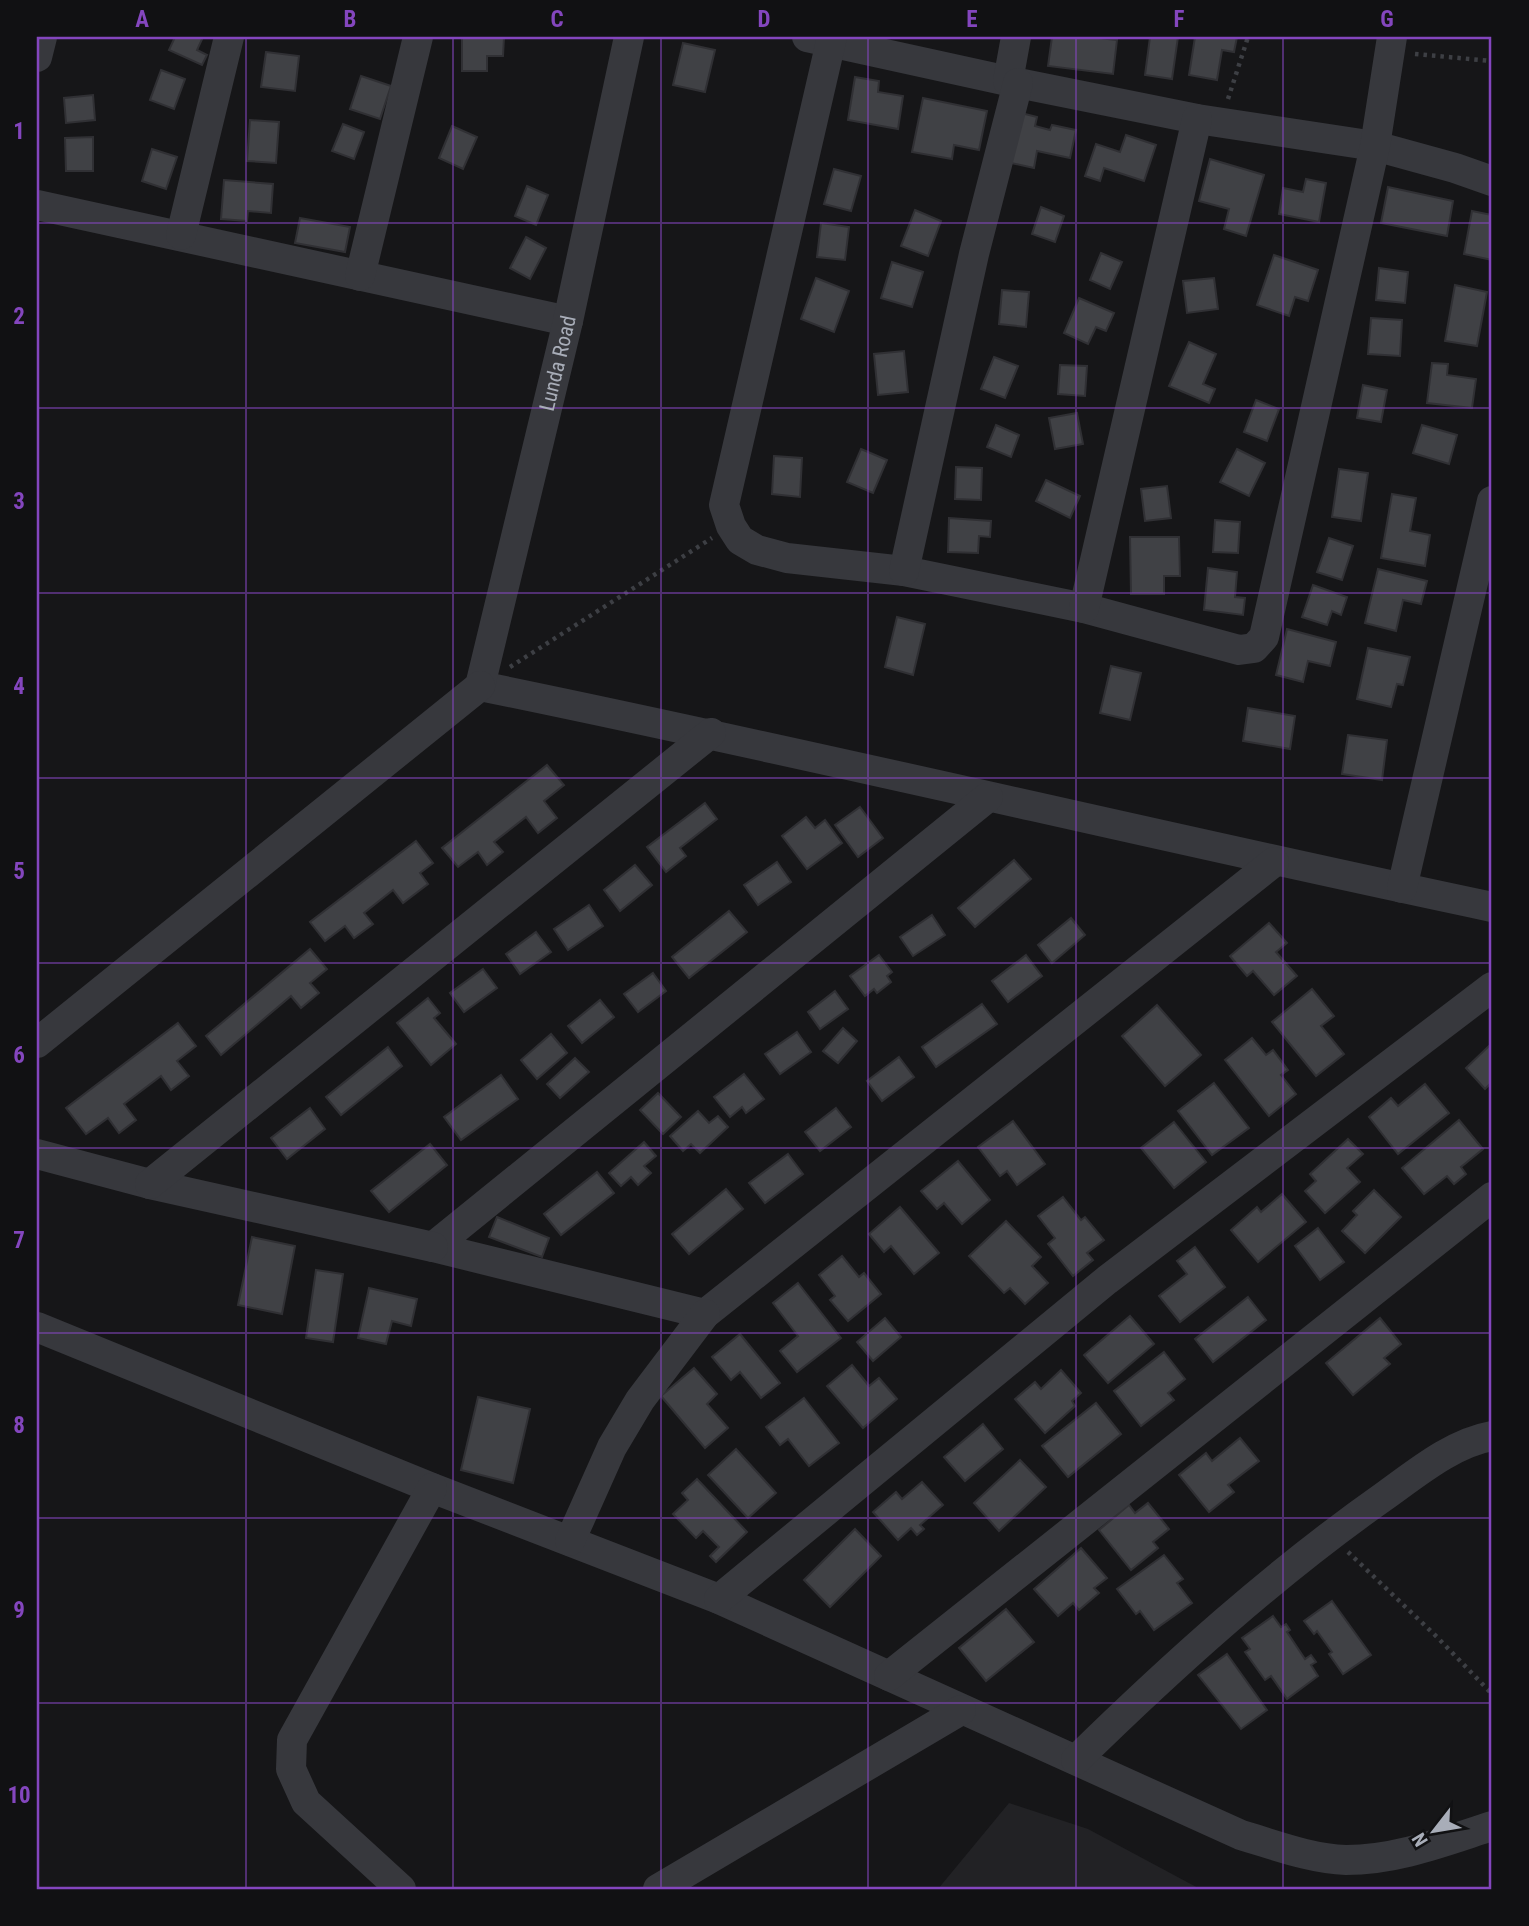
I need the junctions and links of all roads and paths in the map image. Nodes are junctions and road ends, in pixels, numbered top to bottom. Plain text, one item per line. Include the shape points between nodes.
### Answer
1 (42, 37) edge
2 (229, 37) edge
3 (418, 37) edge
4 (629, 37) edge
5 (1016, 37) edge
6 (1248, 37) edge
7 (823, 39) edge
8 (1391, 44) edge
9 (37, 57) edge
10 (1492, 61) edge
11 (1013, 82) junction
12 (1209, 120) junction
13 (1376, 146) junction
14 (1492, 181) edge
15 (37, 205) edge
16 (180, 235) junction
17 (360, 276) junction
18 (568, 321) junction
19 (1492, 501) edge
20 (731, 526) junction
21 (904, 571) junction
22 (1084, 608) junction
23 (480, 686) junction
24 (710, 733) junction
25 (988, 797) junction
26 (1274, 862) junction
27 (1402, 888) junction
28 (1492, 907) edge
29 (1492, 987) edge
30 (37, 1043) edge
31 (37, 1154) edge
32 (150, 1184) junction
33 (1492, 1198) edge
34 (433, 1247) junction
35 (705, 1314) junction
36 (37, 1327) edge
37 (1492, 1436) edge
38 (432, 1488) junction
39 (1330, 1534) junction
40 (570, 1541) junction
41 (719, 1599) junction
42 (889, 1676) junction
43 (1492, 1694) edge
44 (961, 1710) junction
45 (1076, 1760) junction
46 (1492, 1826) edge
47 (401, 1889) edge
48 (658, 1889) edge

1 - 9 street
2 - 16 street
3 - 17 street
4 - 18 street, Lunda Road
5 - 11 street
6 - 12 path
7 - 11 street
7 - 20 street via 724,505
8 - 10 path
8 - 13 street
11 - 12 street
11 - 21 street
12 - 13 street
12 - 22 street
13 - 14 street
13 - 22 street via 1264,637 1254,648 1239,650
15 - 16 street
16 - 17 street
17 - 18 street
18 - 23 street, Lunda Road
19 - 27 street
20 - 21 street via 740,540 777,555
20 - 23 path
21 - 22 street
23 - 24 street
23 - 30 street
24 - 25 street
24 - 32 street
25 - 26 street
25 - 34 street
26 - 27 street
26 - 35 street
27 - 28 street
29 - 41 street via 1107,1280
31 - 32 street
32 - 34 street
33 - 42 street
34 - 35 street
35 - 40 street via 640,1400 612,1447
36 - 38 street
37 - 39 street via 1431,1463
38 - 40 street
38 - 47 street via 292,1740 290,1769 306,1802
39 - 43 path
39 - 45 street via 1145,1693
40 - 41 street
41 - 42 street
42 - 44 street
44 - 45 street
44 - 48 street
45 - 46 street via 1241,1835 1295,1852 1344,1860 1388,1857

